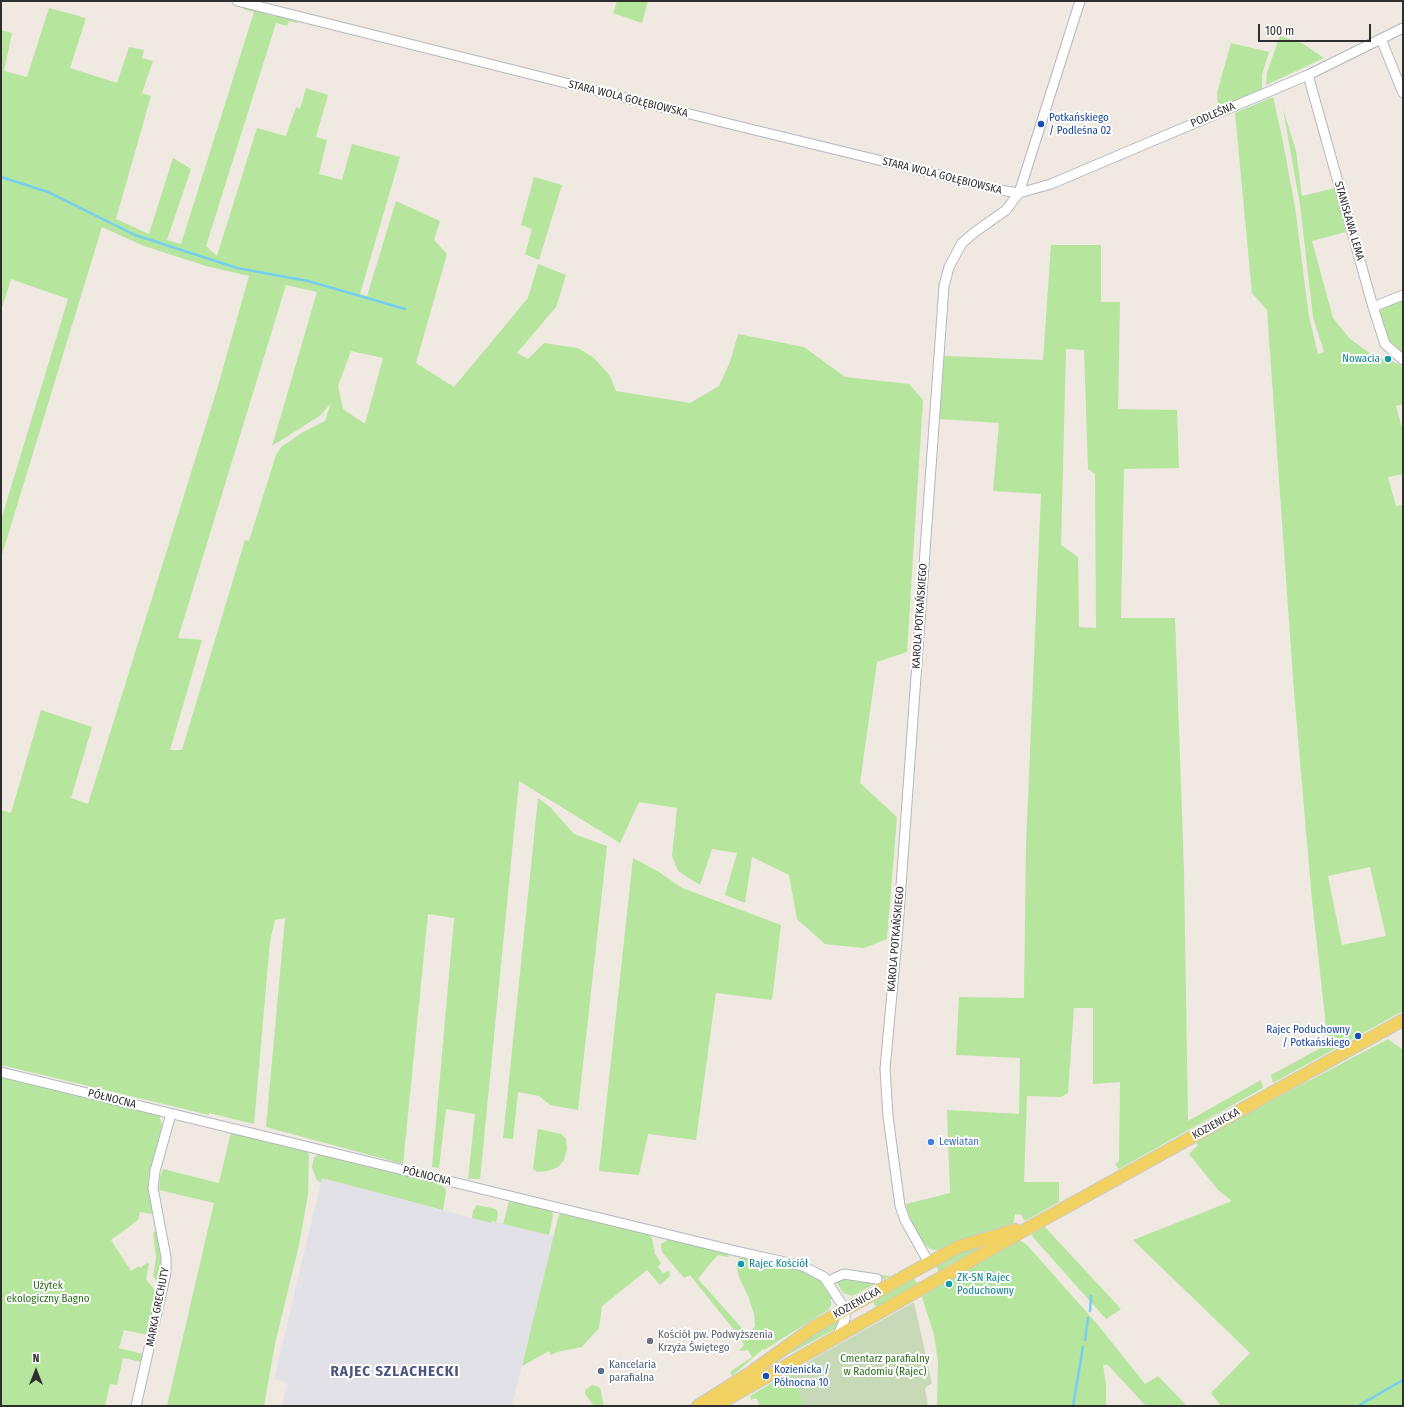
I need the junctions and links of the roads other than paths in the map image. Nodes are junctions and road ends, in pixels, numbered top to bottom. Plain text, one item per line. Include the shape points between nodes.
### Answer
1 (237, 1) edge
2 (1080, 1) edge
3 (1403, 28) edge
4 (1381, 39) junction
5 (1308, 75) junction
6 (1403, 93) edge
7 (1019, 193) junction
8 (1403, 295) edge
9 (1373, 307) junction
10 (1403, 360) edge
11 (1403, 1020) edge
12 (1, 1072) edge
13 (171, 1114) junction
14 (1030, 1227) junction
15 (919, 1245) junction
16 (916, 1270) junction
17 (931, 1273) junction
18 (877, 1279) dead end
19 (828, 1281) junction
20 (870, 1296) junction
21 (840, 1308) junction
22 (880, 1312) junction
23 (838, 1335) junction
24 (136, 1406) edge
25 (698, 1406) edge
26 (715, 1406) edge

1 - 7 street, STARA WOLA GOŁĘBIOWSKA
2 - 7 street, KAROLA POTKAŃSKIEGO
3 - 4 street, PODLEŚNA
4 - 5 street, PODLEŚNA
4 - 6 street
5 - 7 street, PODLEŚNA via 1051,184
5 - 9 street, STANISŁAWA LEMA
7 - 15 street, KAROLA POTKAŃSKIEGO via 1011,206 967,238 957,250 946,277 942,298 898,928 885,1069 888,1116 900,1206
8 - 9 street
9 - 10 street, STANISŁAWA LEMA via 1385,344
11 - 14 main road, KOZIENICKA
12 - 13 street, PÓŁNOCNA
13 - 19 street, PÓŁNOCNA via 803,1266 818,1272
13 - 24 street, MARKA GRECHUTY via 154,1181 154,1197 166,1257 166,1273
14 - 17 main road, KOZIENICKA
14 - 17 main road, KOZIENICKA via 958,1247
15 - 16 street via 921,1255
15 - 17 street, KAROLA POTKAŃSKIEGO
16 - 17 main road
16 - 20 main road, KOZIENICKA
17 - 22 main road, KOZIENICKA
18 - 19 street via 844,1274
19 - 21 street, PÓŁNOCNA
20 - 21 main road, KOZIENICKA
20 - 22 main road via 867,1304 870,1309
21 - 23 street via 845,1319
21 - 25 main road, KOZIENICKA via 750,1373
22 - 23 main road, KOZIENICKA
23 - 26 main road, KOZIENICKA

